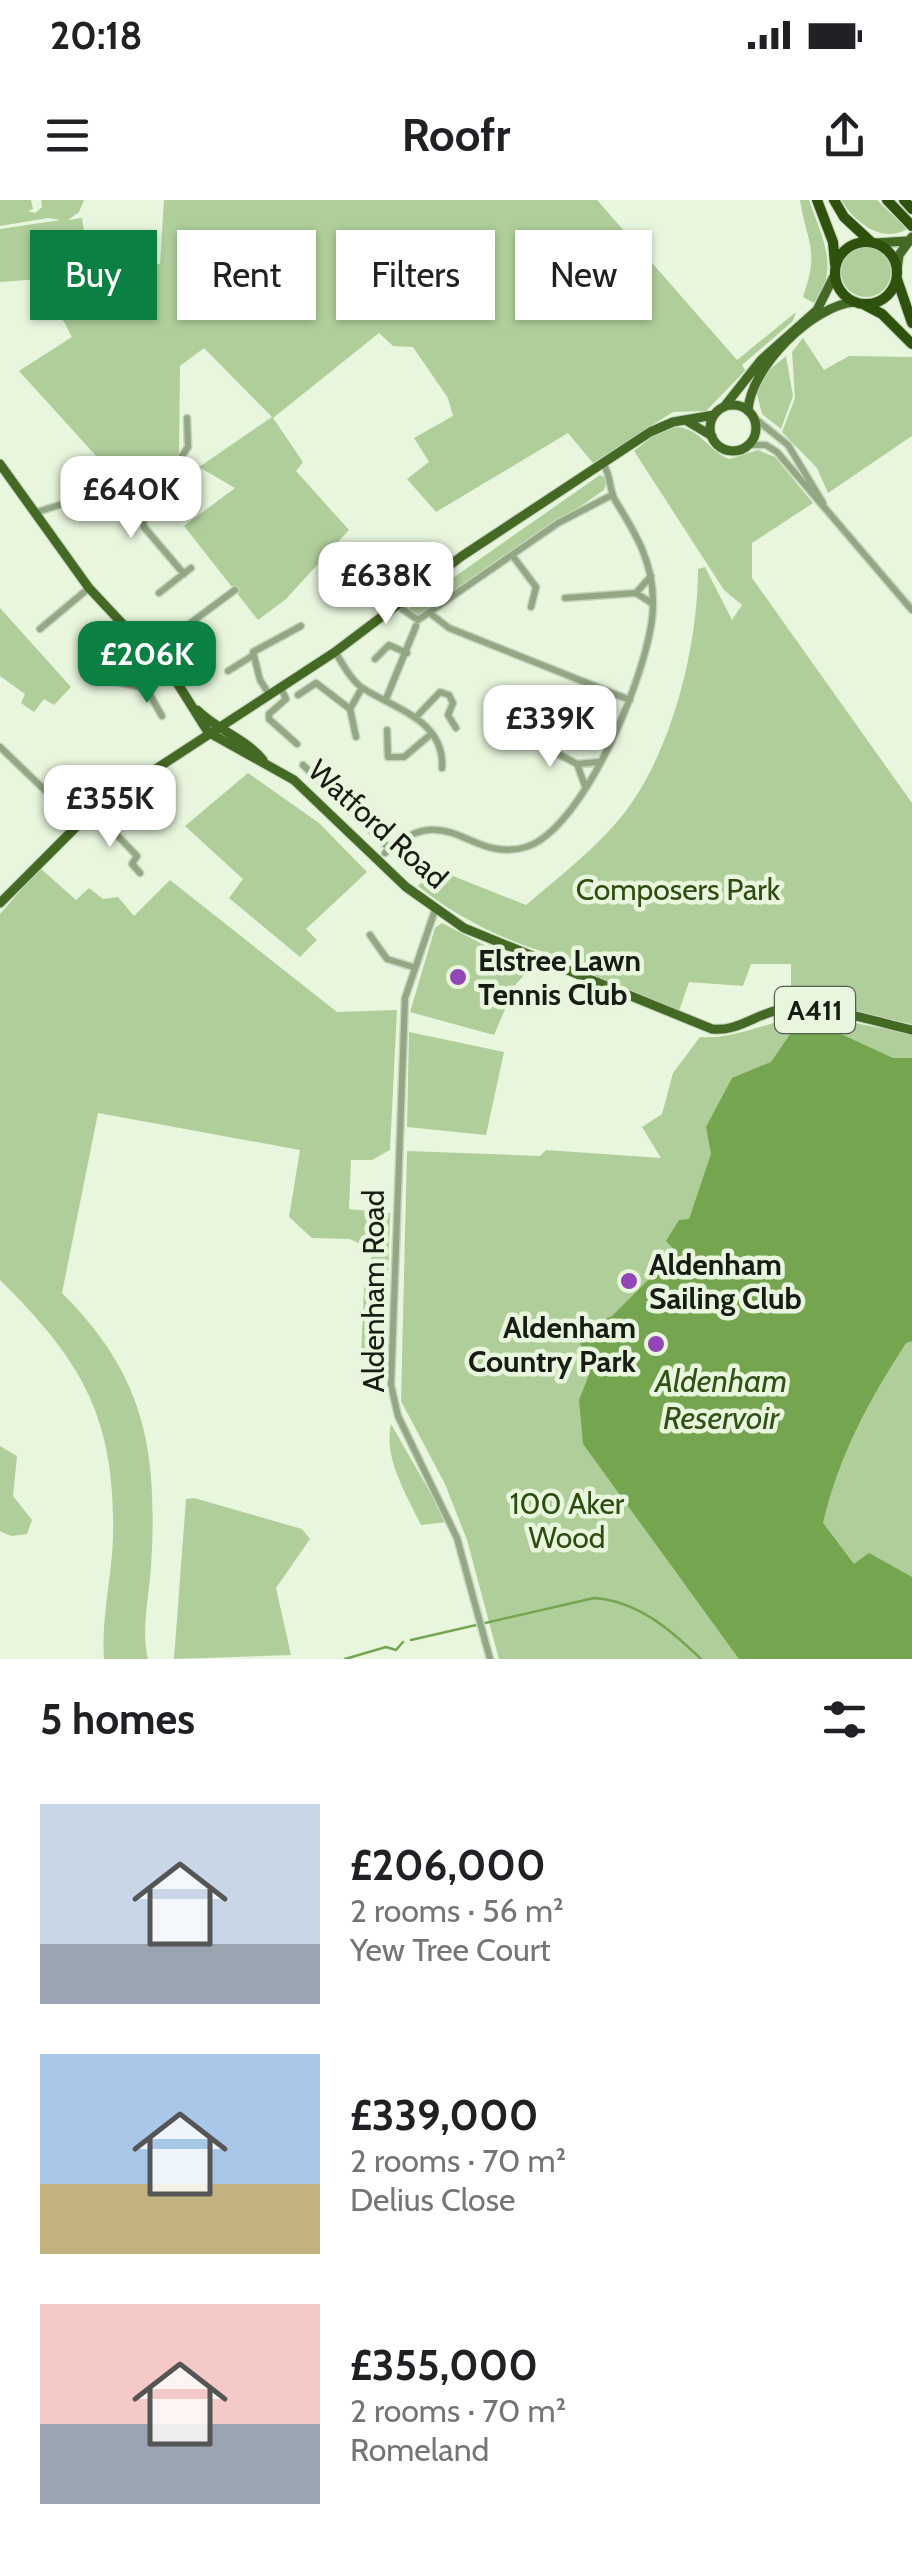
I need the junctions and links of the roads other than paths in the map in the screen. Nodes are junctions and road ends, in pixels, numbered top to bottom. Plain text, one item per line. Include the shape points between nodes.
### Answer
1 (817, 200) edge
2 (834, 200) edge
3 (888, 200) edge
4 (904, 200) edge
5 (912, 209) edge
6 (912, 226) edge
7 (909, 239) edge
8 (873, 242) junction
9 (835, 270) junction
10 (897, 274) junction
11 (858, 303) junction
12 (912, 323) edge
13 (912, 344) edge
14 (724, 408) junction
15 (750, 414) junction
16 (714, 415) junction
17 (187, 418) dead end
18 (687, 421) junction
19 (712, 436) junction
20 (749, 444) junction
21 (0, 464) edge
22 (604, 465) junction
23 (138, 479) junction
24 (612, 495) junction
25 (823, 503) junction
26 (37, 512) junction
27 (512, 555) junction
28 (650, 576) junction
29 (89, 588) junction
30 (235, 590) dead end
31 (160, 592) dead end
32 (636, 593) junction
33 (565, 598) dead end
34 (654, 604) junction
35 (398, 606) junction
36 (531, 608) dead end
37 (912, 610) edge
38 (430, 613) junction
39 (120, 622) junction
40 (301, 626) dead end
41 (416, 626) dead end
42 (40, 628) dead end
43 (96, 646) dead end
44 (335, 652) junction
45 (150, 653) junction
46 (407, 653) junction
47 (252, 654) junction
48 (375, 658) dead end
49 (166, 670) junction
50 (228, 671) dead end
51 (117, 682) dead end
52 (146, 688) junction
53 (280, 688) junction
54 (362, 688) junction
55 (269, 694) junction
56 (298, 695) dead end
57 (386, 698) junction
58 (630, 700) junction
59 (350, 709) junction
60 (236, 714) junction
61 (162, 716) dead end
62 (418, 716) junction
63 (456, 728) dead end
64 (212, 729) junction
65 (386, 730) dead end
66 (430, 735) junction
67 (356, 737) dead end
68 (238, 738) junction
69 (500, 738) dead end
70 (198, 739) junction
71 (297, 744) dead end
72 (0, 747) edge
73 (242, 753) junction
74 (263, 760) junction
75 (600, 762) junction
76 (577, 764) junction
77 (303, 766) dead end
78 (442, 768) dead end
79 (585, 786) junction
80 (93, 810) junction
81 (78, 822) junction
82 (140, 873) dead end
83 (0, 903) edge
84 (435, 910) junction
85 (370, 935) dead end
86 (413, 967) junction
87 (912, 1030) edge
88 (490, 1659) edge

1 - 9 highway via 833,242
2 - 8 highway
3 - 6 highway
4 - 5 highway
7 - 8 main road
7 - 10 main road
8 - 9 highway via 849,246
8 - 10 highway via 892,256
9 - 11 highway via 843,294
9 - 14 main road via 817,310 776,344
10 - 11 highway via 882,299
10 - 12 highway
11 - 13 highway via 882,314
11 - 15 main road via 827,310 770,360 753,382
14 - 15 main road
14 - 16 main road
15 - 20 main road via 756,431
15 - 25 street via 788,446
16 - 18 main road
16 - 19 main road
17 - 23 street via 183,460
18 - 19 main road
18 - 22 main road via 650,432
19 - 20 main road via 728,450
20 - 25 street via 777,452
21 - 26 main road
22 - 24 street
22 - 35 main road
23 - 26 street
23 - 31 street via 144,527 188,571
24 - 27 street
24 - 28 street via 636,529
25 - 37 street
26 - 29 main road
27 - 36 street via 536,587
27 - 38 street
28 - 32 street
28 - 34 street
29 - 39 main road
29 - 42 street
30 - 45 street
32 - 33 street
32 - 34 street
34 - 58 street
35 - 38 street via 414,620
35 - 44 main road
38 - 58 street via 449,628
39 - 43 street
39 - 45 main road
40 - 47 street
41 - 46 street
44 - 53 main road
44 - 54 street
45 - 49 main road
46 - 48 street via 390,645
46 - 57 street
47 - 50 street
47 - 55 street
49 - 52 street
49 - 64 main road
51 - 52 street
52 - 61 street
53 - 55 main road
53 - 71 street via 286,699 269,720
54 - 57 street
54 - 59 street
55 - 60 main road
56 - 59 street via 316,683
57 - 62 street
58 - 75 street
59 - 67 street
60 - 64 main road
60 - 68 main road
62 - 63 street via 440,692 448,694
62 - 66 street
64 - 68 main road, Watford Road
64 - 70 main road
64 - 73 main road, Watford Road
65 - 66 street via 388,758 404,756
66 - 78 street via 443,755
68 - 74 main road, Watford Road
69 - 76 street via 543,746
70 - 73 main road
70 - 80 main road
72 - 81 street
73 - 74 main road, Watford Road
74 - 84 main road, Watford Road / A411 via 322,802
75 - 76 street
75 - 79 street
76 - 79 street
77 - 79 street via 388,851 418,830 443,828 500,848 524,848 548,833
80 - 81 main road
80 - 82 street via 132,846 132,864
81 - 83 main road
84 - 86 street, Aldenham Road
84 - 87 main road, Watford Road / A411 via 507,948 712,1029 795,1008
85 - 86 street via 387,959
86 - 88 street, Aldenham Road via 404,1015 391,1385 398,1416 458,1538

